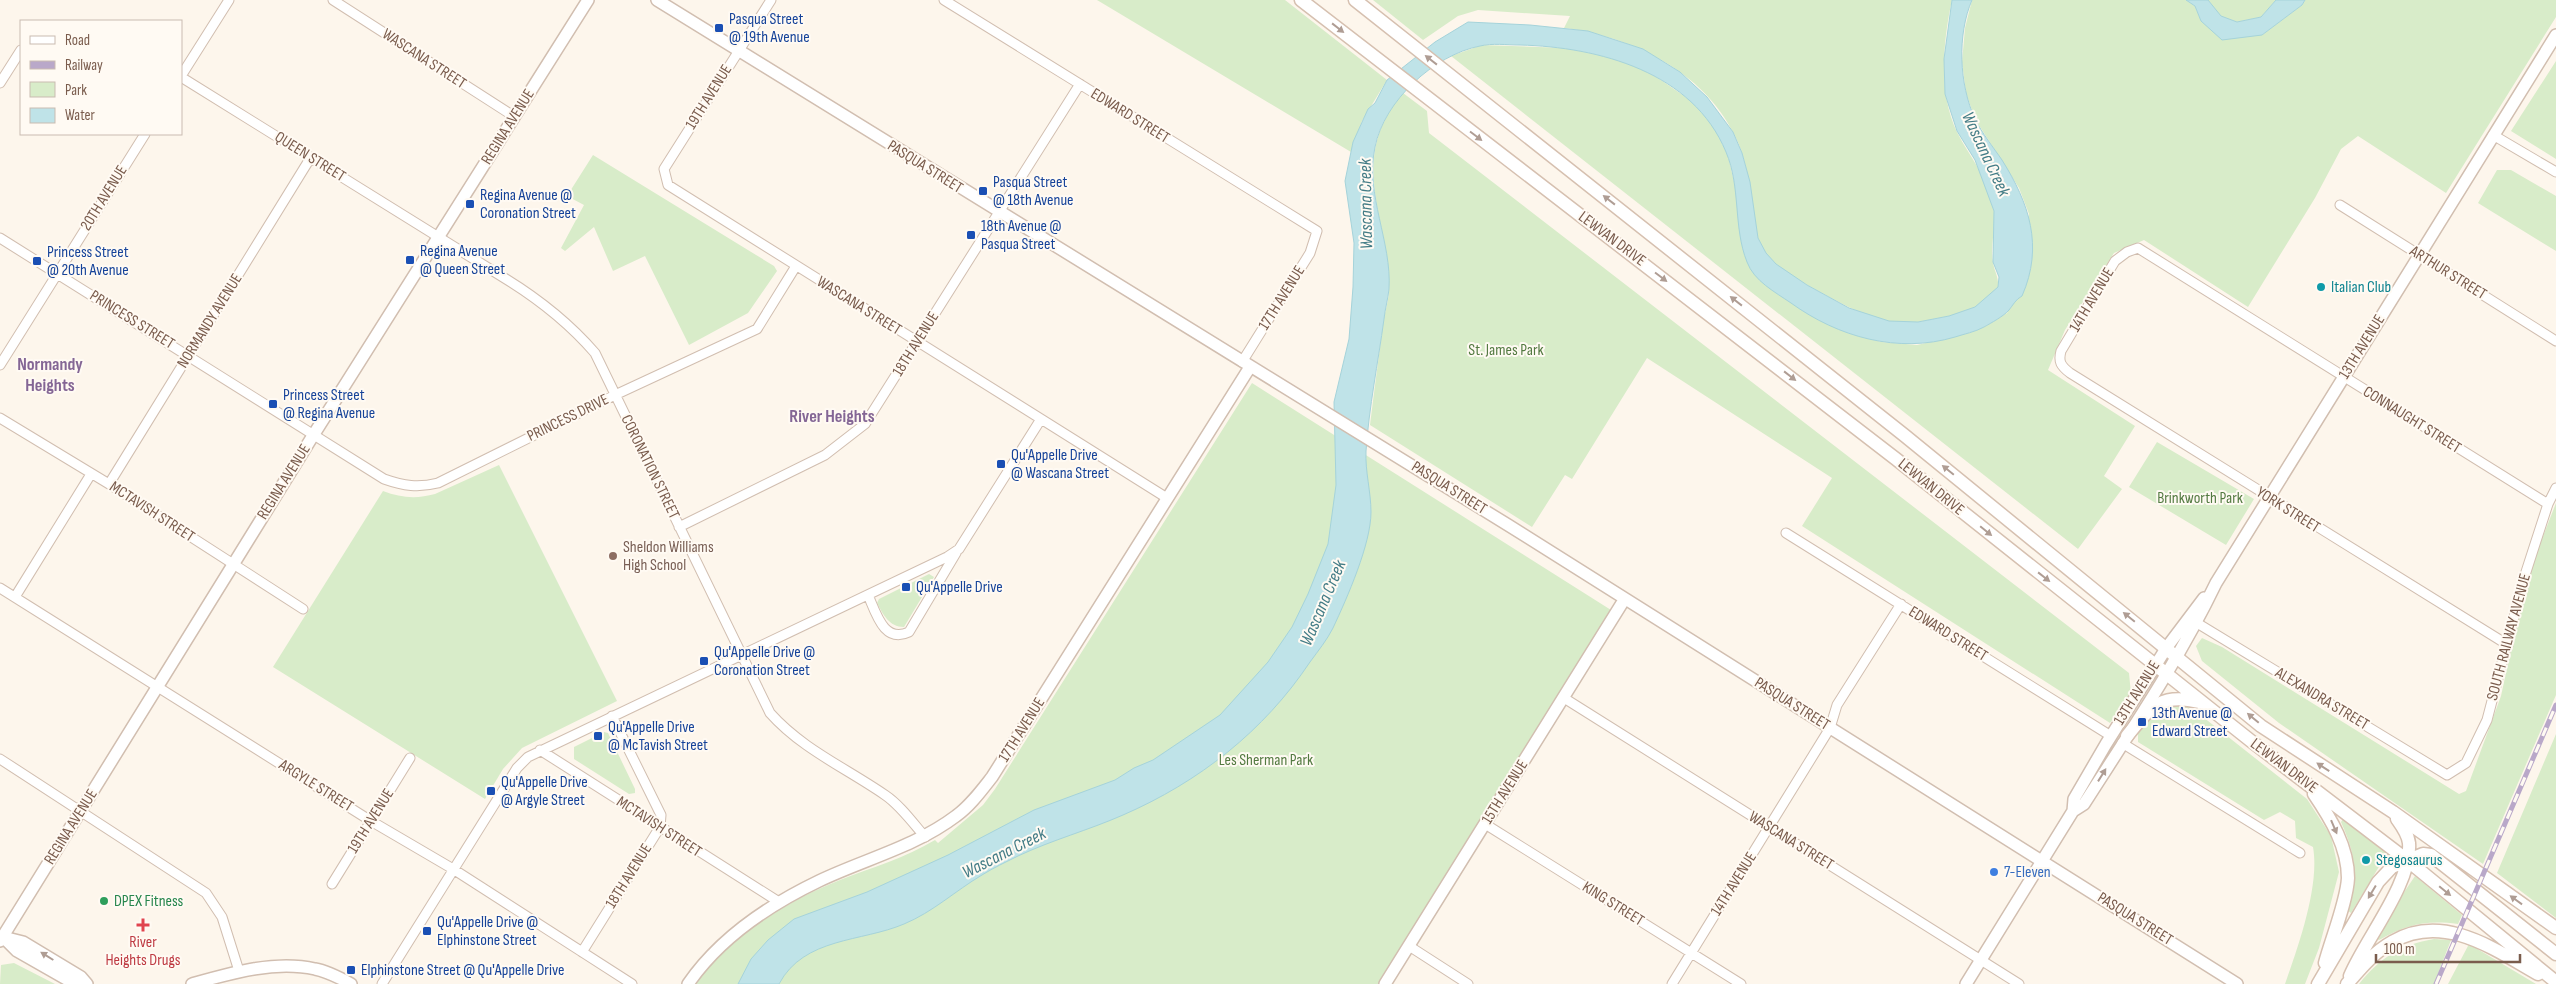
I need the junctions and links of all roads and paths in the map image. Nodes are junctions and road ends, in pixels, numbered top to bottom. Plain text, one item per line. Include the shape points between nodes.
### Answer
1 (229, 0) edge
2 (333, 0) edge
3 (588, 0) edge
4 (656, 0) edge
5 (771, 0) edge
6 (944, 0) edge
7 (1301, 0) edge
8 (1355, 0) edge
9 (2556, 35) edge
10 (739, 50) junction
11 (19, 53) edge
12 (182, 74) edge
13 (182, 77) edge
14 (0, 82) edge
15 (1080, 84) junction
16 (515, 117) junction
17 (144, 135) edge
18 (2493, 136) junction
19 (311, 157) junction
20 (664, 169) joint
21 (2556, 172) edge
22 (2340, 205) dead end
23 (999, 213) junction
24 (1317, 231) joint
25 (439, 237) junction
26 (0, 238) edge
27 (2150, 254) joint
28 (2418, 255) junction
29 (796, 266) junction
30 (57, 274) junction
31 (2556, 341) edge
32 (917, 342) junction
33 (188, 356) junction
34 (1246, 364) junction
35 (0, 365) edge
36 (2070, 373) joint
37 (2343, 377) junction
38 (615, 395) junction
39 (0, 418) edge
40 (1041, 419) junction
41 (314, 434) junction
42 (91, 474) junction
43 (109, 484) junction
44 (2556, 488) edge
45 (1167, 498) junction
46 (2268, 498) junction
47 (2548, 504) junction
48 (679, 527) junction
49 (1786, 533) dead end
50 (959, 549) junction
51 (233, 566) junction
52 (2216, 583) junction
53 (0, 588) edge
54 (868, 595) junction
55 (15, 597) junction
56 (1624, 600) junction
57 (1900, 604) junction
58 (302, 609) dead end
59 (2197, 623) junction
60 (2508, 645) junction
61 (2166, 647) junction
62 (742, 654) junction
63 (2177, 656) junction
64 (2161, 669) junction
65 (158, 687) junction
66 (1564, 698) junction
67 (2205, 704) junction
68 (612, 716) junction
69 (1830, 728) junction
70 (2111, 736) junction
71 (2125, 740) junction
72 (540, 750) junction
73 (410, 758) dead end
74 (0, 759) edge
75 (2446, 775) joint
76 (2309, 785) junction
77 (82, 811) junction
78 (2074, 811) junction
79 (2393, 812) junction
80 (371, 821) junction
81 (1485, 824) junction
82 (660, 827) junction
83 (1769, 828) junction
84 (925, 837) junction
85 (2300, 853) dead end
86 (2407, 860) junction
87 (2042, 861) junction
88 (453, 869) junction
89 (332, 884) dead end
90 (779, 902) junction
91 (2556, 928) edge
92 (1, 938) edge
93 (1409, 946) junction
94 (582, 952) junction
95 (1691, 953) junction
96 (2556, 954) edge
97 (1981, 960) junction
98 (239, 971) junction
99 (2319, 983) edge
100 (2555, 983) edge
101 (75, 984) edge
102 (87, 984) edge
103 (192, 984) edge
104 (351, 984) edge
105 (382, 984) edge
106 (632, 984) edge
107 (688, 984) edge
108 (1385, 984) edge
109 (1468, 984) edge
110 (1672, 984) edge
111 (1741, 984) edge
112 (1966, 984) edge
113 (2019, 984) edge
114 (2236, 984) edge
115 (2346, 984) edge

1 - 12 street
2 - 16 street, WASCANA STREET
3 - 16 street, REGINA AVENUE
4 - 10 street, PASQUA STREET
5 - 10 street, 19TH AVENUE
6 - 15 street, EDWARD STREET
7 -> 64 main road, LEWVAN DRIVE via 1705,310
61 -> 8 main road, LEWVAN DRIVE via 1897,429
9 - 18 street, 13TH AVENUE
10 - 20 street, 19TH AVENUE
10 - 23 street, PASQUA STREET
11 - 14 street
13 - 19 street, QUEEN STREET
15 - 23 street, 18TH AVENUE
15 - 24 street, EDWARD STREET
16 - 25 street, REGINA AVENUE
17 - 30 street, 20TH AVENUE
18 - 21 street
18 - 28 street, 13TH AVENUE
19 - 25 street, QUEEN STREET
19 - 33 street, NORMANDY AVENUE
20 - 29 street, WASCANA STREET via 668,185
22 - 28 street, ARTHUR STREET
23 - 32 street, 18TH AVENUE
23 - 34 street, PASQUA STREET
24 - 34 street, 17TH AVENUE via 1310,253
25 - 38 street, CORONATION STREET via 539,300 576,332 595,354
25 - 41 street, REGINA AVENUE
26 - 30 street, PRINCESS STREET
27 - 36 street, 14TH AVENUE via 2138,248 2115,261 2062,351 2061,366
27 - 37 street, CONNAUGHT STREET
28 - 31 street, ARTHUR STREET
28 - 37 street, 13TH AVENUE
29 - 32 street, WASCANA STREET
29 - 38 street, PRINCESS DRIVE via 757,329
30 - 33 street, PRINCESS STREET
30 - 35 street, 20TH AVENUE
32 - 40 street, WASCANA STREET
32 - 48 street, 18TH AVENUE via 865,424 825,455
33 - 41 street, PRINCESS STREET
33 - 43 street, NORMANDY AVENUE
34 - 45 street, 17TH AVENUE
34 - 56 street, PASQUA STREET
36 - 46 street, YORK STREET
37 - 46 street, 13TH AVENUE
37 - 47 street, CONNAUGHT STREET
38 - 41 street, PRINCESS DRIVE via 438,483 422,487 384,479
38 - 48 street, CORONATION STREET
39 - 42 street, MCTAVISH STREET
40 - 45 street, WASCANA STREET
40 - 50 street
41 - 51 street, REGINA AVENUE
42 - 43 street, MCTAVISH STREET
42 - 55 street
43 - 51 street, MCTAVISH STREET
44 - 47 street, SOUTH RAILWAY AVENUE
45 - 84 street, 17TH AVENUE via 992,777 957,815
46 - 52 street, 13TH AVENUE
46 - 60 street, YORK STREET
47 - 60 street, SOUTH RAILWAY AVENUE via 2525,575
48 - 62 street, CORONATION STREET
49 - 57 street, EDWARD STREET
50 - 54 street
50 - 54 street via 909,632 901,636 884,629
51 - 58 street, MCTAVISH STREET
51 - 65 street, REGINA AVENUE
52 - 59 street, 13TH AVENUE
52 - 61 street, 13TH AVENUE
53 - 55 street, ARGYLE STREET
54 - 62 street
55 - 65 street, ARGYLE STREET
56 - 66 street, 15TH AVENUE
56 - 69 street, PASQUA STREET
57 - 69 street, 14TH AVENUE via 1837,705
57 - 70 street, EDWARD STREET
59 - 63 street, 13TH AVENUE
59 - 75 street, ALEXANDRA STREET
60 - 75 street, SOUTH RAILWAY AVENUE via 2487,720 2466,763
61 - 63 main road, LEWVAN DRIVE
61 - 64 street, 13TH AVENUE
62 - 68 street
62 - 84 street, CORONATION STREET via 770,713 782,726 807,746 888,796
63 - 64 street, 13TH AVENUE
79 -> 63 main road, LEWVAN DRIVE via 2262,726
64 - 67 main road, LEWVAN DRIVE
64 - 70 street, 13TH AVENUE
64 - 71 street, 13TH AVENUE
65 - 77 street, REGINA AVENUE
65 - 80 street, ARGYLE STREET
66 - 81 street, 15TH AVENUE
66 - 83 street, WASCANA STREET
67 - 71 main road via 2173,698 2162,701 2150,708
67 - 76 main road, LEWVAN DRIVE
68 - 72 street
68 - 82 street, 18TH AVENUE via 661,815
69 - 83 street, 14TH AVENUE
69 - 87 street, PASQUA STREET
70 - 78 street, 13TH AVENUE via 2074,799
78 -> 71 street, 13TH AVENUE via 2084,804
71 - 85 street
72 - 82 street, MCTAVISH STREET
72 - 88 street via 516,768
73 - 80 street, 19TH AVENUE
74 - 77 street
76 - 86 main road, LEWVAN DRIVE
76 -> 99 main road via 2330,818 2342,846 2347,872 2344,896
77 - 92 street, REGINA AVENUE
77 - 98 street via 206,893 222,918
78 - 87 street, 13TH AVENUE
79 - 86 main road via 2407,834
91 -> 79 main road, LEWVAN DRIVE
80 - 88 street, ARGYLE STREET
80 - 89 street, 19TH AVENUE
81 - 93 street, 15TH AVENUE
81 - 95 street, KING STREET
82 - 90 street, MCTAVISH STREET
82 - 94 street, 18TH AVENUE
83 - 95 street, 14TH AVENUE
83 - 97 street, WASCANA STREET
84 - 90 street, 17TH AVENUE via 820,880
86 - 96 main road via 2423,854 2431,855
86 -> 99 main road via 2392,867 2378,882
86 -> 100 main road, LEWVAN DRIVE
86 - 115 main road via 2404,878 2360,953
87 - 97 street, 13TH AVENUE
87 - 114 street, PASQUA STREET
88 - 94 street, ARGYLE STREET
88 - 105 street
90 - 107 street, 17TH AVENUE via 745,925
92 - 101 street via 17,951
102 -> 92 street via 81,977 23,942
93 - 108 street, 15TH AVENUE
93 - 109 street
94 - 106 street, ARGYLE STREET
95 - 110 street, 14TH AVENUE
95 - 111 street, KING STREET
97 - 112 street, 13TH AVENUE
97 - 113 street, WASCANA STREET
98 - 103 street
98 - 104 street via 316,969
100 - 115 main road via 2479,941 2456,932 2430,931 2392,942

